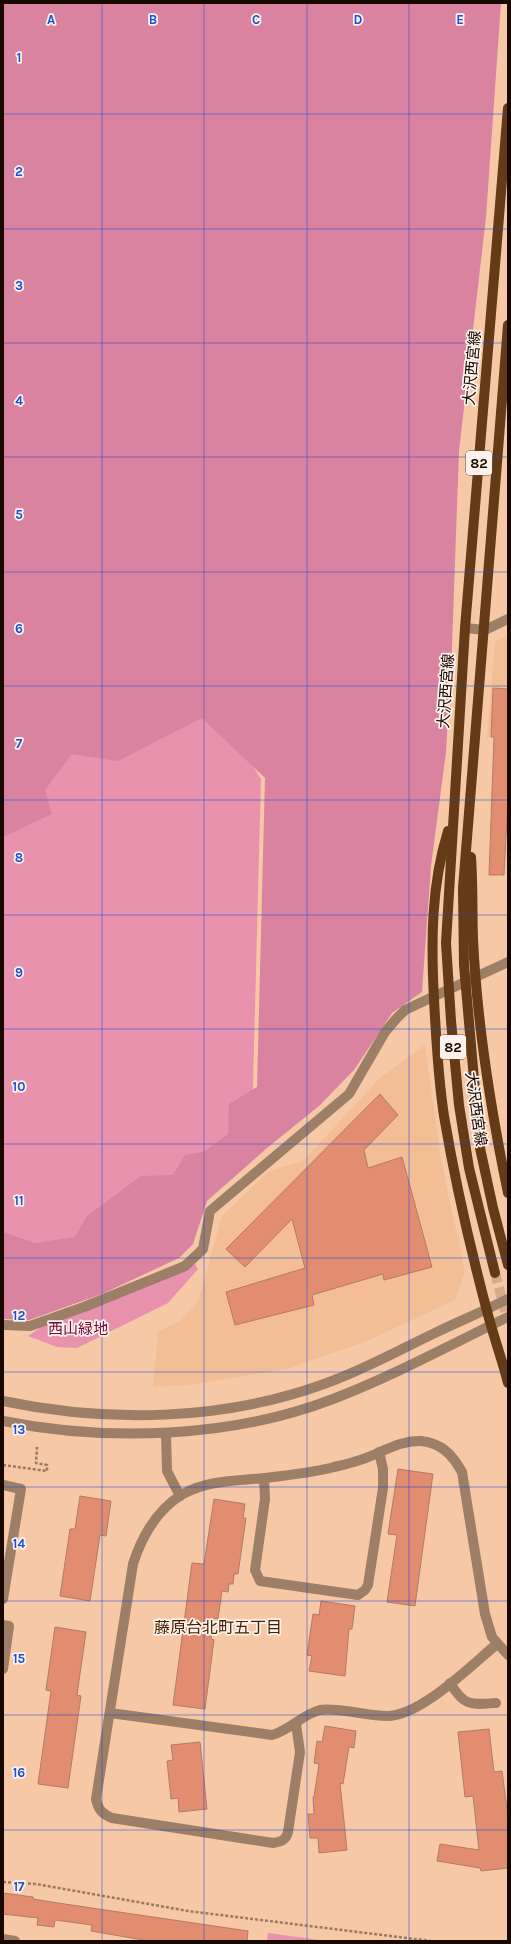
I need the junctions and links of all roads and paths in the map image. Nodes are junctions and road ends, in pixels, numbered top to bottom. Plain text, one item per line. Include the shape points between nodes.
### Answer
1 (508, 108) edge
2 (508, 325) edge
3 (508, 619) edge
4 (465, 628) junction
5 (485, 630) junction
6 (469, 811) junction
7 (452, 817) junction
8 (508, 962) edge
9 (508, 1193) edge
10 (508, 1265) edge
11 (495, 1273) tunnel mouth
12 (508, 1300) edge
13 (487, 1310) junction
14 (508, 1317) edge
15 (3, 1325) edge
16 (491, 1326) junction
17 (508, 1383) edge
18 (3, 1401) edge
19 (3, 1420) edge
20 (166, 1433) junction
21 (37, 1447) dead end
22 (379, 1452) junction
23 (3, 1465) edge
24 (264, 1478) junction
25 (3, 1485) edge
26 (180, 1496) junction
27 (3, 1599) edge
28 (3, 1625) edge
29 (497, 1644) junction
30 (508, 1655) edge
31 (3, 1669) edge
32 (450, 1683) junction
33 (496, 1703) dead end
34 (110, 1713) junction
35 (296, 1724) junction
36 (3, 1882) edge
37 (3, 1939) edge
38 (413, 1940) edge
39 (15, 1941) edge
40 (431, 1941) edge

1 - 4 main road, 大沢西宮線 / 82
2 - 5 main road, 大沢西宮線 / 82
3 - 5 street
4 - 5 street
4 - 7 main road, 大沢西宮線 / 82
5 - 6 main road, 大沢西宮線 / 82
6 - 9 main road via 473,940 482,1033 493,1121
6 - 10 main road, 大沢西宮線 / 82 via 464,888 464,965 473,1075 480,1148
7 - 11 main road, 大沢西宮線 / 82 via 446,943 451,1021 459,1105 469,1168
7 - 13 main road via 439,859 434,898 432,927 436,1043 444,1114
8 - 15 street via 405,1010 385,1032 349,1094 210,1211 202,1249 185,1266 30,1326
12 - 13 street
13 - 16 main road
13 - 18 street via 372,1366 275,1399 235,1407 196,1412 92,1414 40,1409
14 - 16 street
16 - 17 main road
16 - 20 street via 332,1400 240,1424
19 - 20 street via 67,1431
20 - 26 street via 167,1471
21 - 23 path via 36,1463 47,1465 47,1471
22 - 24 street via 361,1460 332,1467
22 - 24 street via 383,1469 383,1488 368,1585 358,1595 258,1579 255,1570 265,1499
22 - 29 street via 402,1443 422,1441 441,1446 456,1460 465,1483 485,1614 492,1637
24 - 26 street via 213,1483
25 - 27 street via 21,1489
26 - 34 street via 154,1520 143,1538 133,1564
28 - 31 street via 9,1626
29 - 30 street
29 - 32 street
32 - 33 street via 458,1696 470,1704
32 - 35 street via 404,1713 389,1716 330,1709 312,1714
34 - 35 street via 272,1735
34 - 35 street via 96,1799 100,1811 105,1815 273,1843 284,1840 288,1832 300,1752
36 - 38 path via 36,1884 188,1911
37 - 39 street
38 - 40 path

